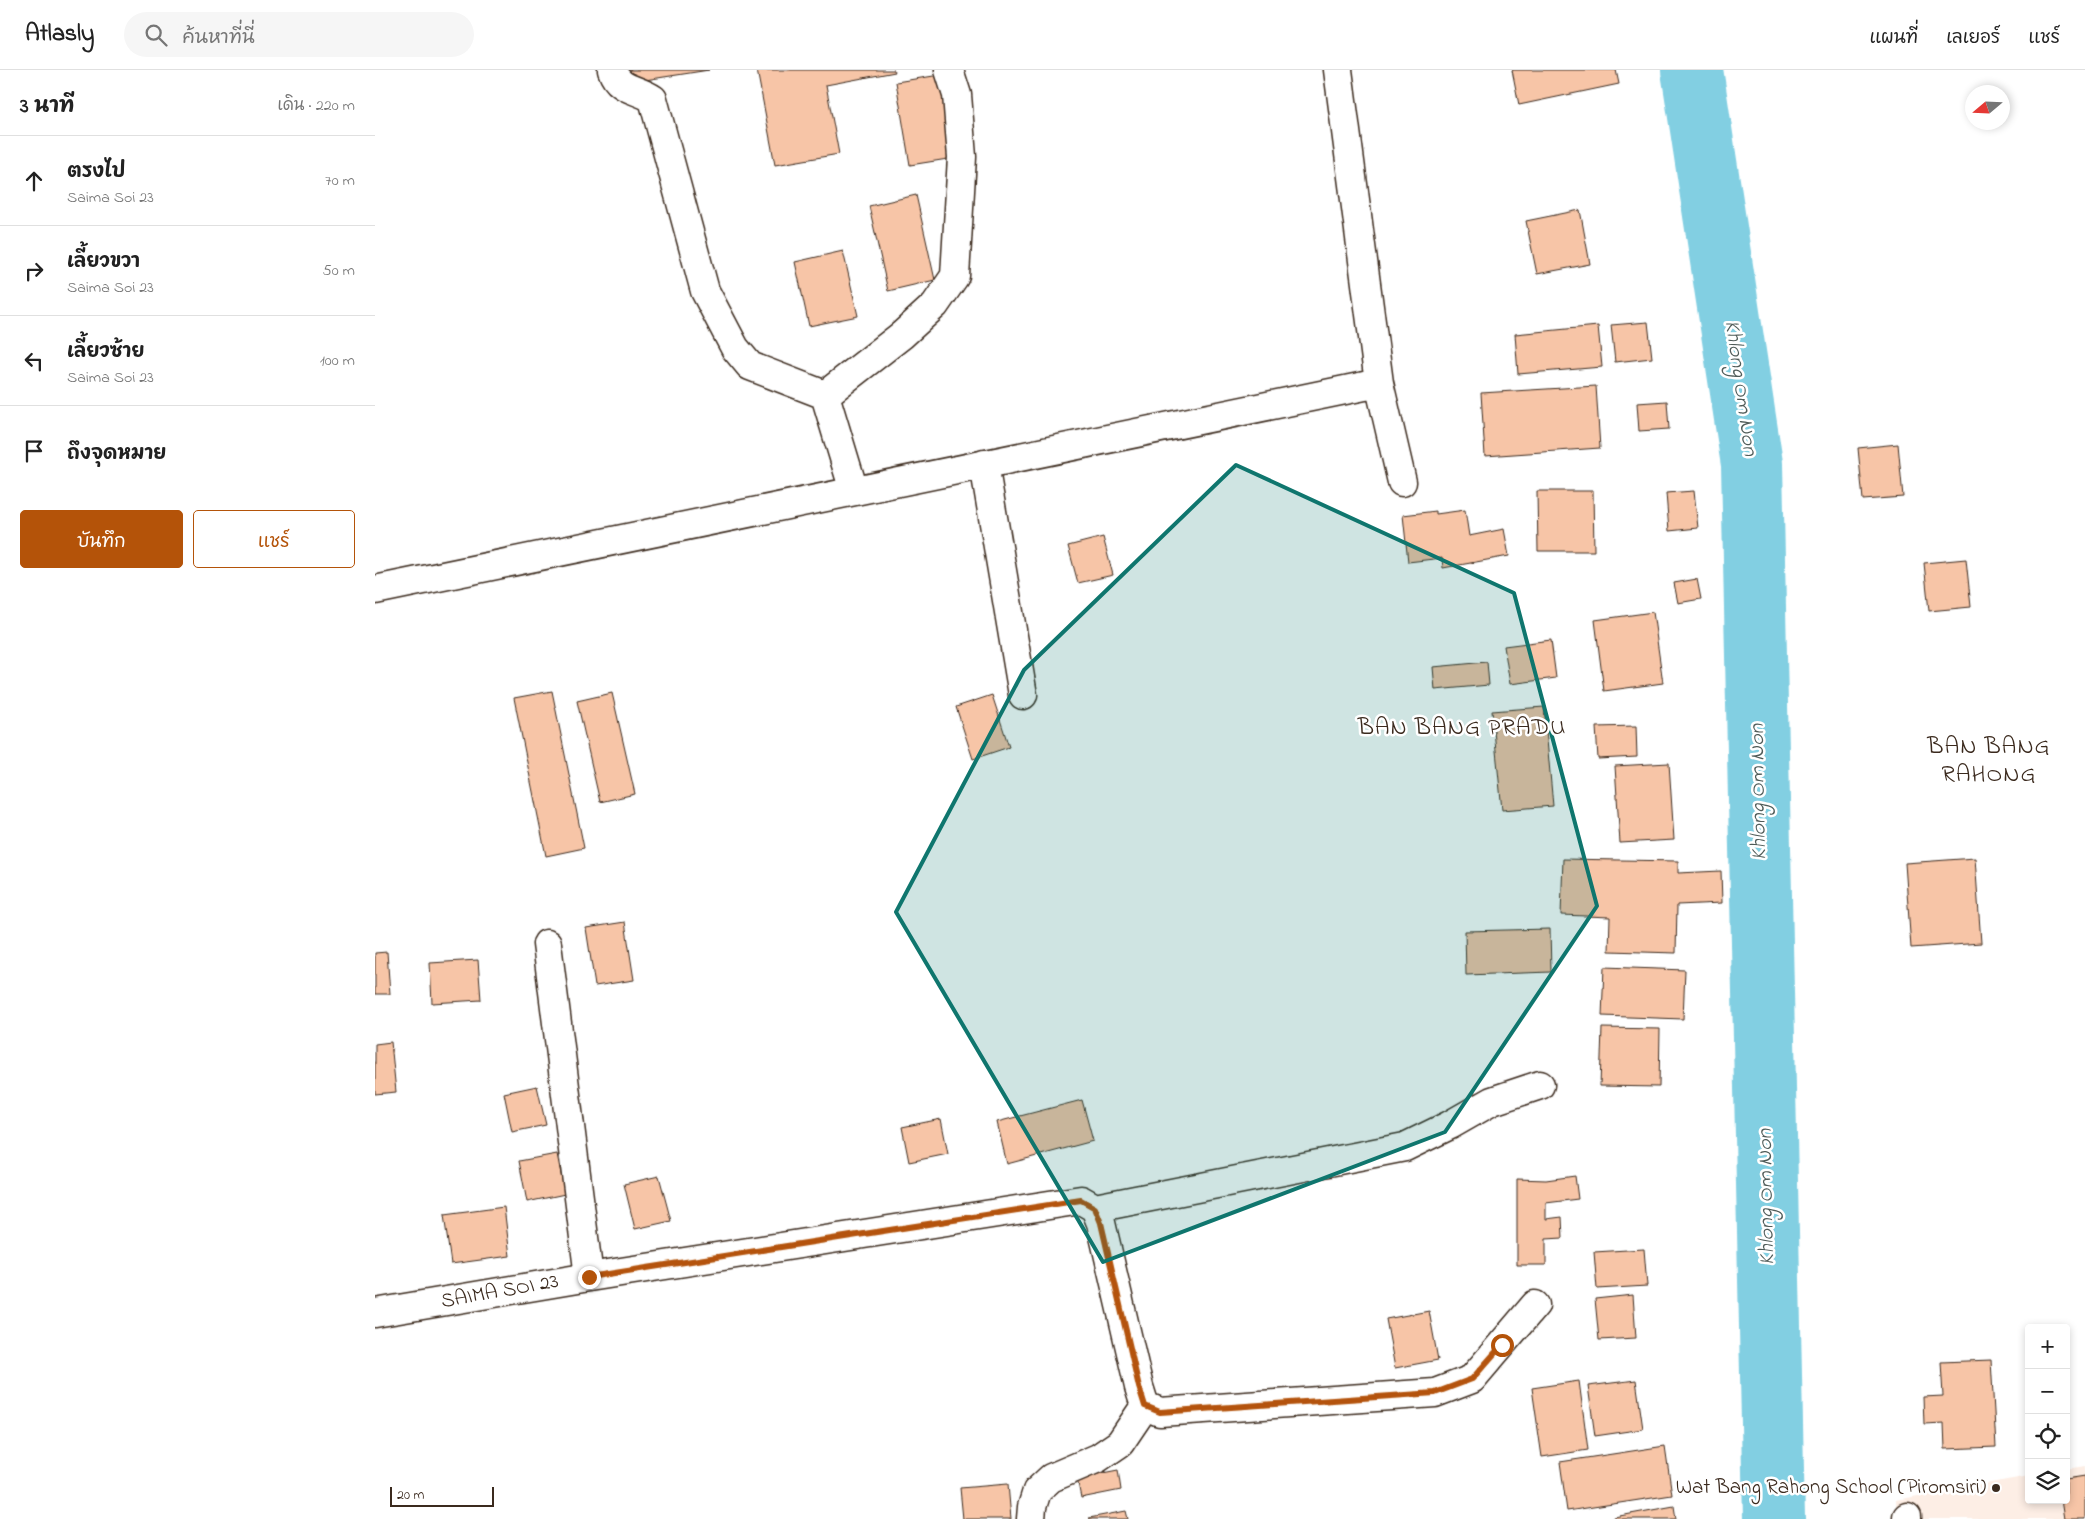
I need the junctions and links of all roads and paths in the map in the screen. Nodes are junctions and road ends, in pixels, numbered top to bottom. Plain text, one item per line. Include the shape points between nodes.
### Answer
1 (612, 70) edge
2 (949, 70) edge
3 (1337, 70) edge
4 (1379, 383) junction
5 (825, 395) junction
6 (984, 464) junction
7 (1401, 482) dead end
8 (853, 491) junction
9 (375, 590) edge
10 (1023, 695) dead end
11 (547, 944) dead end
12 (1540, 1085) dead end
13 (1095, 1208) junction
14 (589, 1277) junction
15 (1535, 1304) dead end
16 (375, 1313) edge
17 (1145, 1406) junction
18 (1031, 1519) edge

1 - 5 street via 615,79 626,88 645,93 653,99 705,290 735,348 750,366
2 - 5 street via 957,95 962,157 955,276 935,305
3 - 4 street
4 - 6 street
4 - 7 street
5 - 8 street
6 - 8 street
6 - 10 street
8 - 9 street
11 - 14 street
12 - 13 street via 1491,1101 1405,1147
13 - 14 street, SAIMA SOI 23 via 1081,1200
13 - 17 street
14 - 16 street, SAIMA SOI 23
15 - 17 street via 1472,1379 1435,1393 1160,1412
17 - 18 street via 1120,1443 1098,1458 1051,1478 1037,1492

